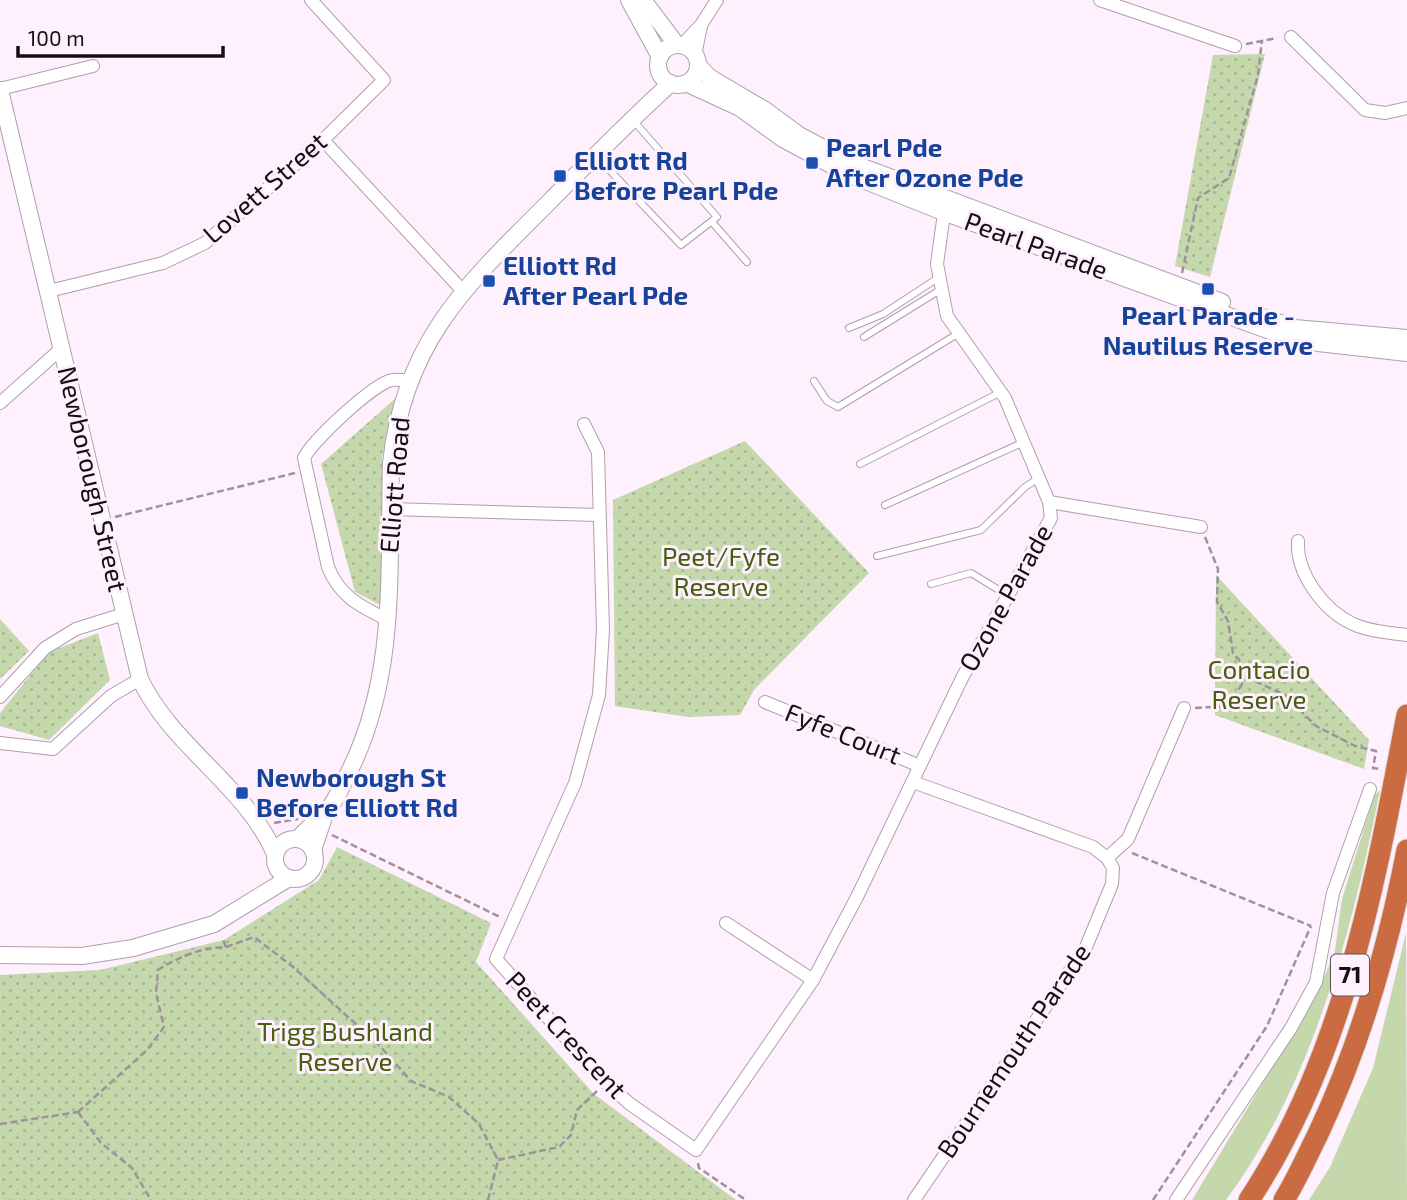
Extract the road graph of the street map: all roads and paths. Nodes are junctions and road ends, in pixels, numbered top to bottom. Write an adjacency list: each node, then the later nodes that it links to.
1 (311, 0): 15 (street, Lovett Street)
2 (629, 0): 11 (street)
3 (643, 0): 9 (street, Pearl Parade)
4 (717, 0): 9 (street)
5 (1100, 0): 8 (street)
6 (1291, 37): 7 (path); 13 (street)
7 (1262, 40): 8 (path); 21 (path)
8 (1236, 46)
9 (688, 52): 11 (street); 11 (street); 17 (street, Pearl Parade)
10 (93, 66): 12 (street)
11 (669, 74): 14 (street, Elliott Road); 17 (street, Pearl Parade)
12 (0, 90): 23 (street, Newborough Street)
13 (1407, 109)
14 (638, 114): 16 (street, Elliott Road); 18 (lane)
15 (323, 140): 22 (street); 23 (street, Lovett Street)
16 (596, 156): 18 (lane); 22 (street, Elliott Road)
17 (945, 205): 20 (street, Ozone Parade); 21 (street, Pearl Parade); 29 (street, Pearl Parade)
18 (712, 222): 19 (lane)
19 (747, 262)
20 (939, 284): 24 (lane); 25 (street, Ozone Parade); 26 (lane)
21 (1179, 286): 27 (street, Pearl Parade)
22 (462, 290): 30 (street, Elliott Road)
23 (48, 291): 28 (street, Newborough Street)
24 (849, 328)
25 (960, 333): 31 (lane); 32 (street, Ozone Parade)
26 (864, 337)
27 (1407, 338)
28 (62, 348): 33 (street); 43 (street, Newborough Street)
29 (1407, 352)
30 (408, 381): 37 (street); 41 (street, Elliott Road)
31 (814, 381)
32 (1001, 392): 35 (street, Ozone Parade); 36 (lane)
33 (0, 403)
34 (584, 424): 42 (street, Peet Crescent)
35 (1024, 442): 38 (street, Ozone Parade); 40 (lane)
36 (860, 464)
37 (306, 470): 43 (path); 50 (street)
38 (1039, 478): 39 (street, Ozone Parade); 46 (lane)
39 (1049, 502): 44 (street); 48 (street, Ozone Parade)
40 (885, 505)
41 (390, 509): 42 (street); 50 (street, Elliott Road)
42 (598, 515): 73 (street, Peet Crescent)
43 (101, 520): 49 (street, Newborough Street)
44 (1201, 527): 52 (path)
45 (1298, 541): 51 (street)
46 (877, 556)
47 (931, 584): 48 (lane)
48 (1009, 596): 59 (street, Ozone Parade)
49 (124, 614): 53 (street, Newborough Street); 54 (street)
50 (388, 620): 63 (street, Elliott Road)
51 (1407, 635)
52 (1250, 673): 56 (path); 60 (path)
53 (140, 679): 58 (street); 64 (street, Newborough Street)
54 (0, 697)
55 (765, 702): 59 (street, Fyfe Court)
56 (1184, 708): 66 (street)
57 (1407, 715): 60 (highway, 71)
58 (0, 743)
59 (920, 766): 61 (street)
60 (1396, 774): 92 (highway, 71)
61 (914, 782): 70 (street); 80 (street)
62 (1370, 789): 77 (street)
63 (319, 822): 64 (path); 65 (street, Elliott Road); 67 (street, Elliott Road); 73 (path)
64 (264, 828): 65 (street, Newborough Street); 69 (street, Newborough Street)
65 (294, 839): 67 (street); 69 (street, Elliott Road)
66 (1118, 847): 70 (street); 76 (path)
67 (313, 850): 71 (street, Elliott Road)
68 (1407, 850): 93 (highway, 71)
69 (274, 857): 71 (street); 72 (street, Elliott Road)
70 (1107, 858): 89 (street, Bournemouth Parade)
71 (289, 878): 72 (street, Elliott Road)
72 (262, 895): 75 (street, Elliott Road)
73 (511, 922): 81 (street, Peet Crescent)
74 (726, 923): 80 (street)
75 (214, 924): 78 (path); 79 (street, Elliott Road)
76 (1311, 926): 77 (path); 90 (path)
77 (1328, 927): 91 (street)
78 (226, 947): 82 (path); 85 (path)
79 (0, 955)
80 (813, 980): 84 (street)
81 (606, 1083): 84 (street, Peet Crescent); 85 (path)
82 (78, 1112): 83 (path); 86 (path)
83 (0, 1125)
84 (695, 1150): 88 (path)
85 (498, 1160): 87 (path)
86 (151, 1200)
87 (488, 1200)
88 (746, 1200)
89 (914, 1200)
90 (1153, 1200)
91 (1176, 1200)
92 (1249, 1200)
93 (1284, 1200)

